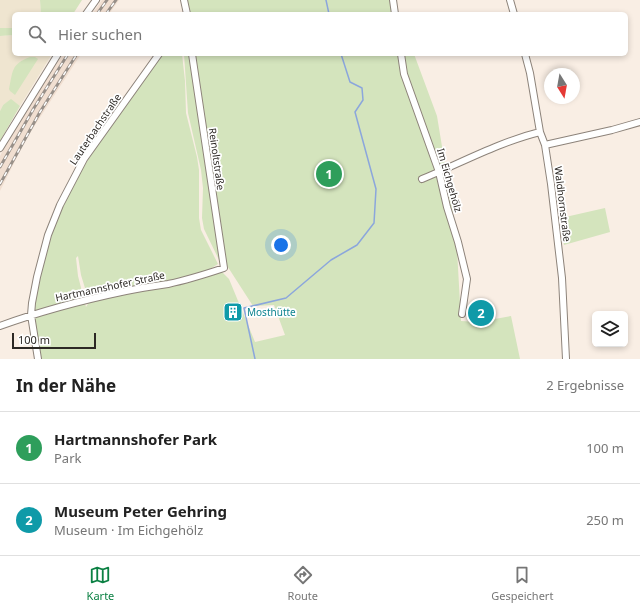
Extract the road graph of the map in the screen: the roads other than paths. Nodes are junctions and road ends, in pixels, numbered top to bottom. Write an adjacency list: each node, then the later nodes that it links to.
1 (96, 0): 5 (street)
2 (184, 0): 6 (street)
3 (393, 0): 7 (street)
4 (510, 0): 8 (street)
5 (87, 12)
6 (186, 12)
7 (395, 12)
8 (513, 12)
9 (57, 56): 17 (street)
10 (158, 56): 22 (street, Lauterbachstraße)
11 (192, 56): 20 (street, Reinoltstraße)
12 (401, 56): 18 (street, Im Eichgehölz)
13 (526, 56): 15 (street, Waldhornstraße)
14 (640, 122): 16 (street)
15 (540, 132): 16 (street, Waldhornstraße); 18 (street)
16 (545, 145): 25 (street, Waldhornstraße)
17 (0, 148)
18 (439, 172): 19 (street); 21 (street, Im Eichgehölz)
19 (422, 179)
20 (224, 268): 22 (street, Hartmannshofer Straße)
21 (462, 314)
22 (30, 315): 23 (street, Hartmannshofer Straße); 24 (street, Lauterbachstraße)
23 (0, 326)
24 (38, 359)
25 (566, 359)

